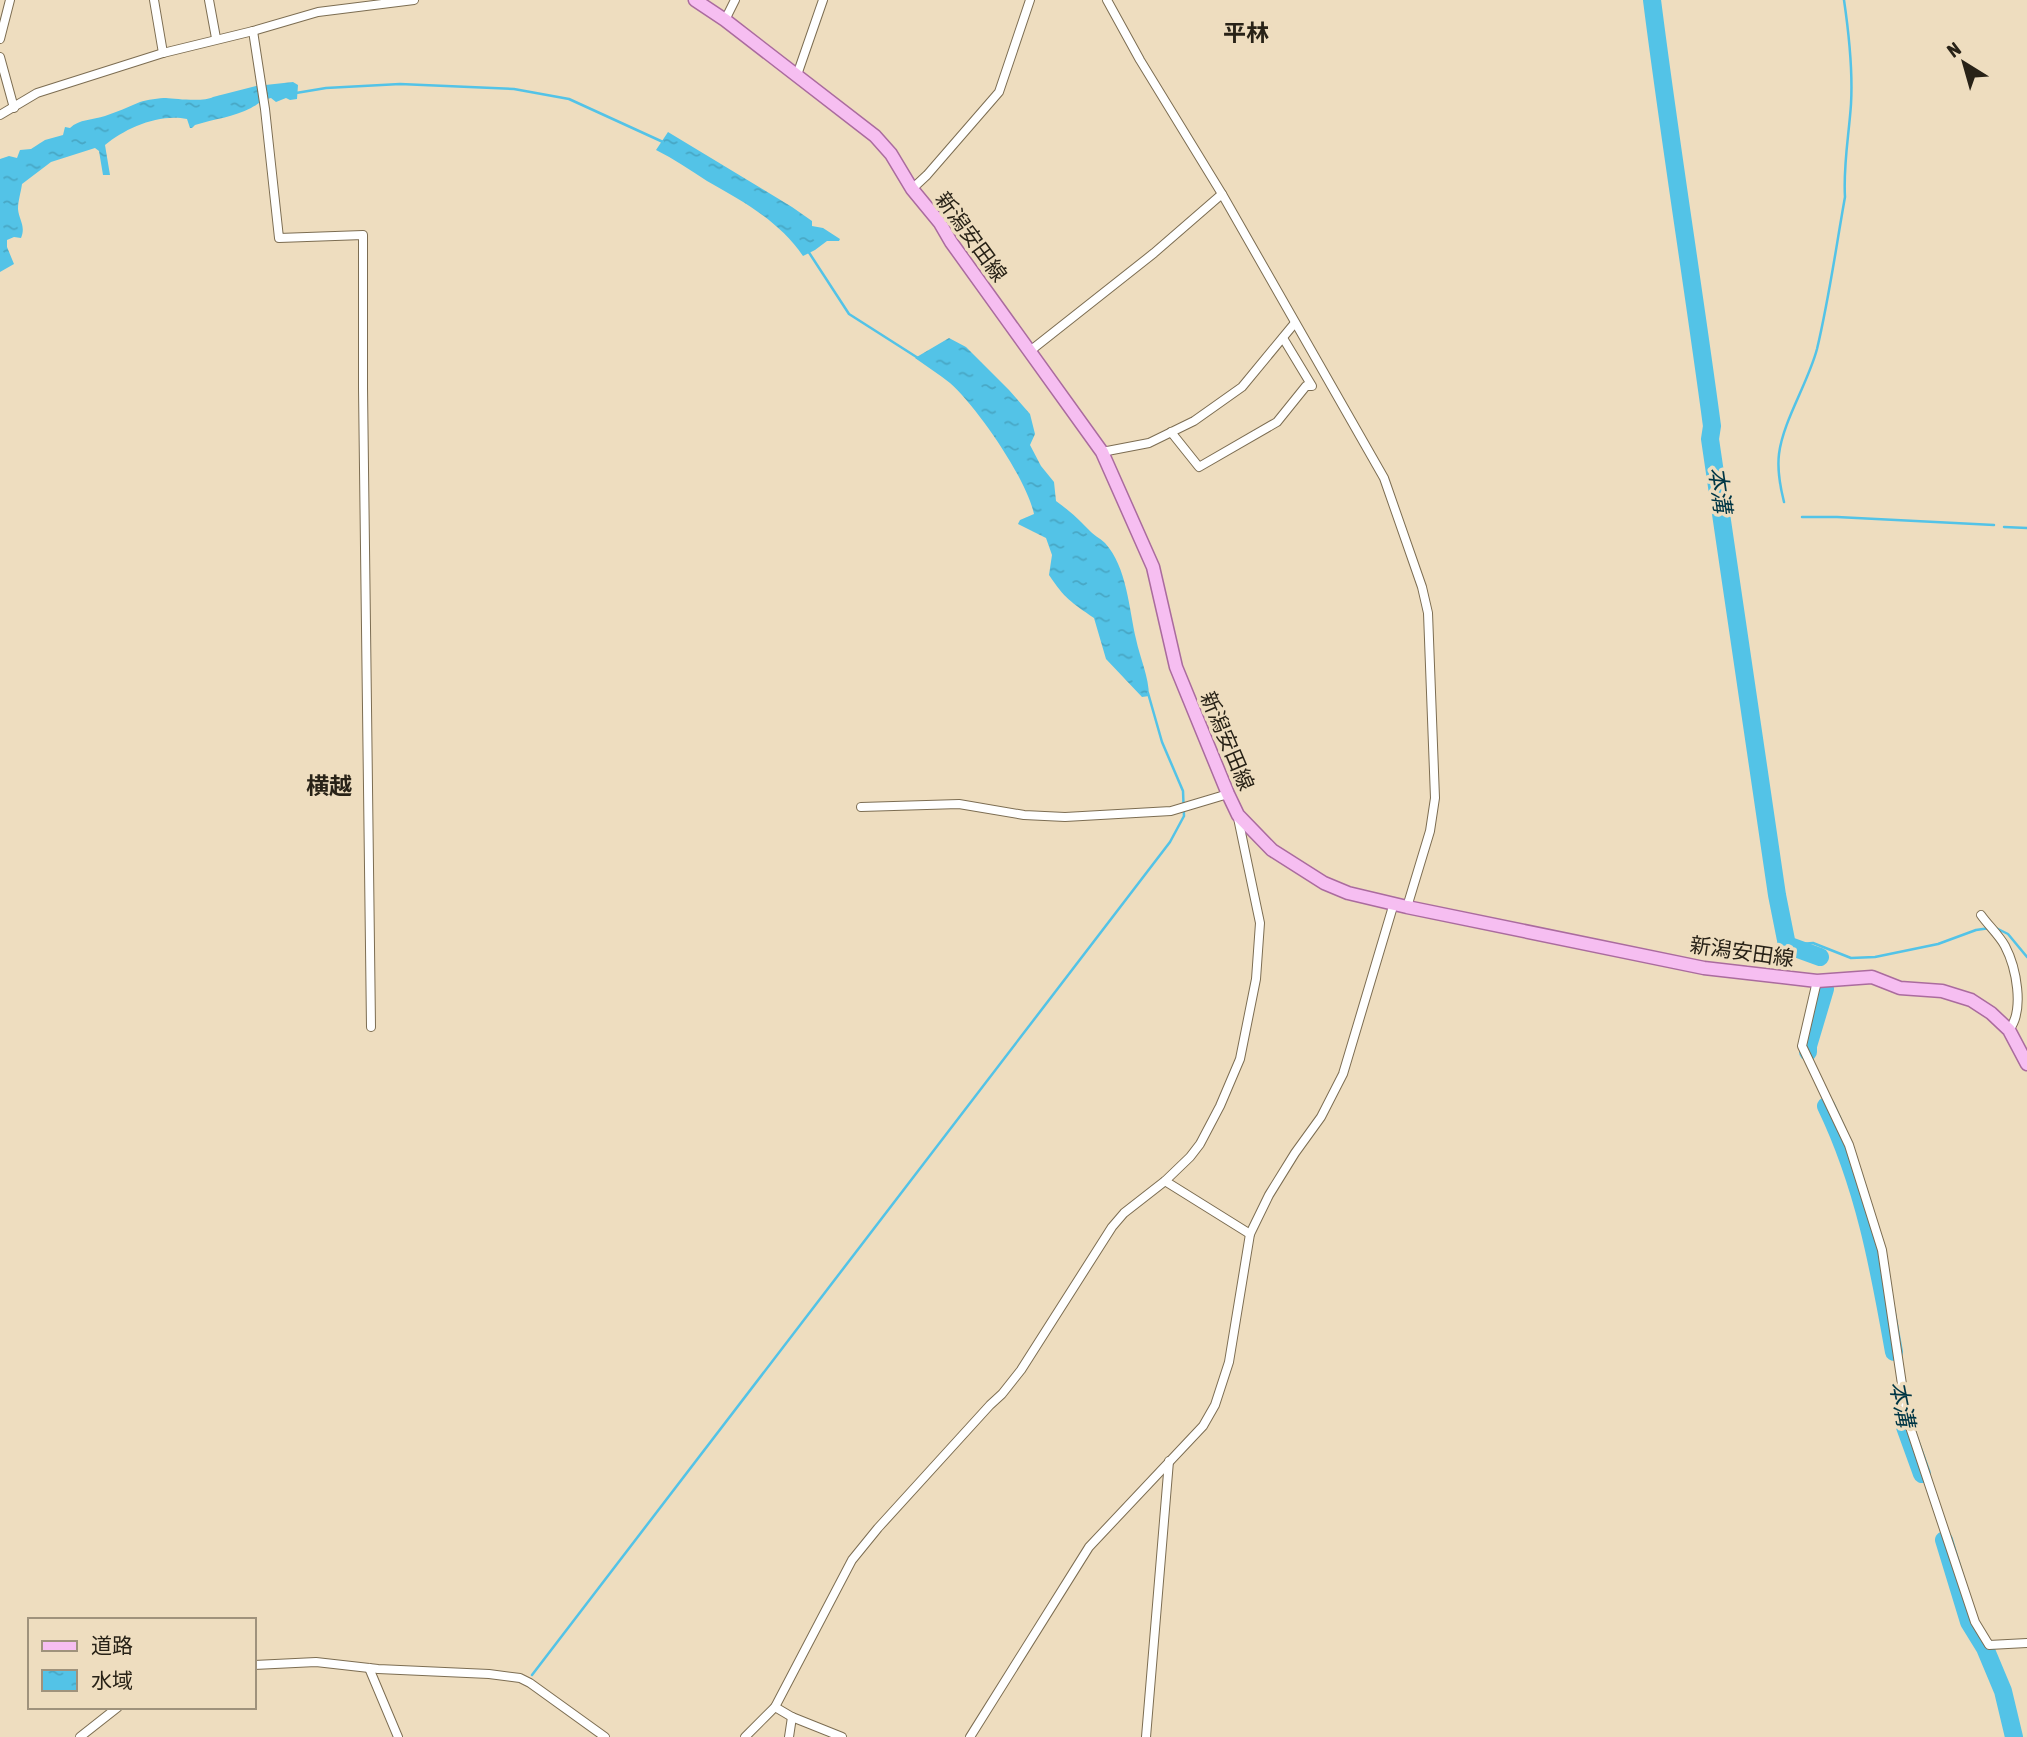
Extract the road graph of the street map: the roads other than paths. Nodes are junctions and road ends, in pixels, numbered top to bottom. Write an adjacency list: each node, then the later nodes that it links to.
1 (10, 0): 13 (street)
2 (154, 0): 14 (street)
3 (209, 0): 12 (street)
4 (414, 0): 11 (street)
5 (695, 0): 10 (main road, 新潟安田線)
6 (735, 0): 10 (street)
7 (823, 0): 16 (street)
8 (1030, 0): 19 (street)
9 (1107, 0): 20 (street)
10 (724, 20): 16 (main road, 新潟安田線)
11 (253, 31): 12 (street); 33 (street)
12 (216, 38): 14 (street)
13 (0, 39)
14 (163, 53): 17 (street)
15 (0, 57): 17 (street)
16 (797, 75): 19 (main road, 新潟安田線)
17 (14, 108): 18 (street)
18 (0, 115)
19 (912, 190): 23 (main road, 新潟安田線)
20 (1222, 194): 21 (street); 23 (street)
21 (1294, 324): 22 (street); 30 (street)
22 (1283, 338): 24 (street); 24 (street)
23 (1030, 351): 25 (main road, 新潟安田線)
24 (1171, 432): 25 (street)
25 (1102, 452): 26 (main road, 新潟安田線)
26 (1228, 794): 27 (street); 28 (main road, 新潟安田線)
27 (861, 807)
28 (1238, 815): 29 (main road, 新潟安田線); 36 (street)
29 (1394, 903): 30 (main road, 新潟安田線); 37 (street)
30 (1407, 907): 32 (main road, 新潟安田線)
31 (1981, 915): 34 (street)
32 (1817, 981): 34 (main road, 新潟安田線); 39 (street)
33 (371, 1027)
34 (2009, 1030): 35 (main road, 新潟安田線)
35 (2027, 1064)
36 (1165, 1181): 37 (street); 42 (street)
37 (1250, 1234): 38 (street)
38 (1169, 1461): 51 (street); 52 (street)
39 (2027, 1643)
40 (256, 1665): 41 (street)
41 (369, 1668): 46 (street); 47 (street)
42 (775, 1707): 44 (street); 48 (street)
43 (115, 1709): 45 (street)
44 (792, 1717): 49 (street); 50 (street)
45 (80, 1737)
46 (398, 1737)
47 (605, 1737)
48 (745, 1737)
49 (789, 1737)
50 (842, 1737)
51 (970, 1737)
52 (1146, 1737)

